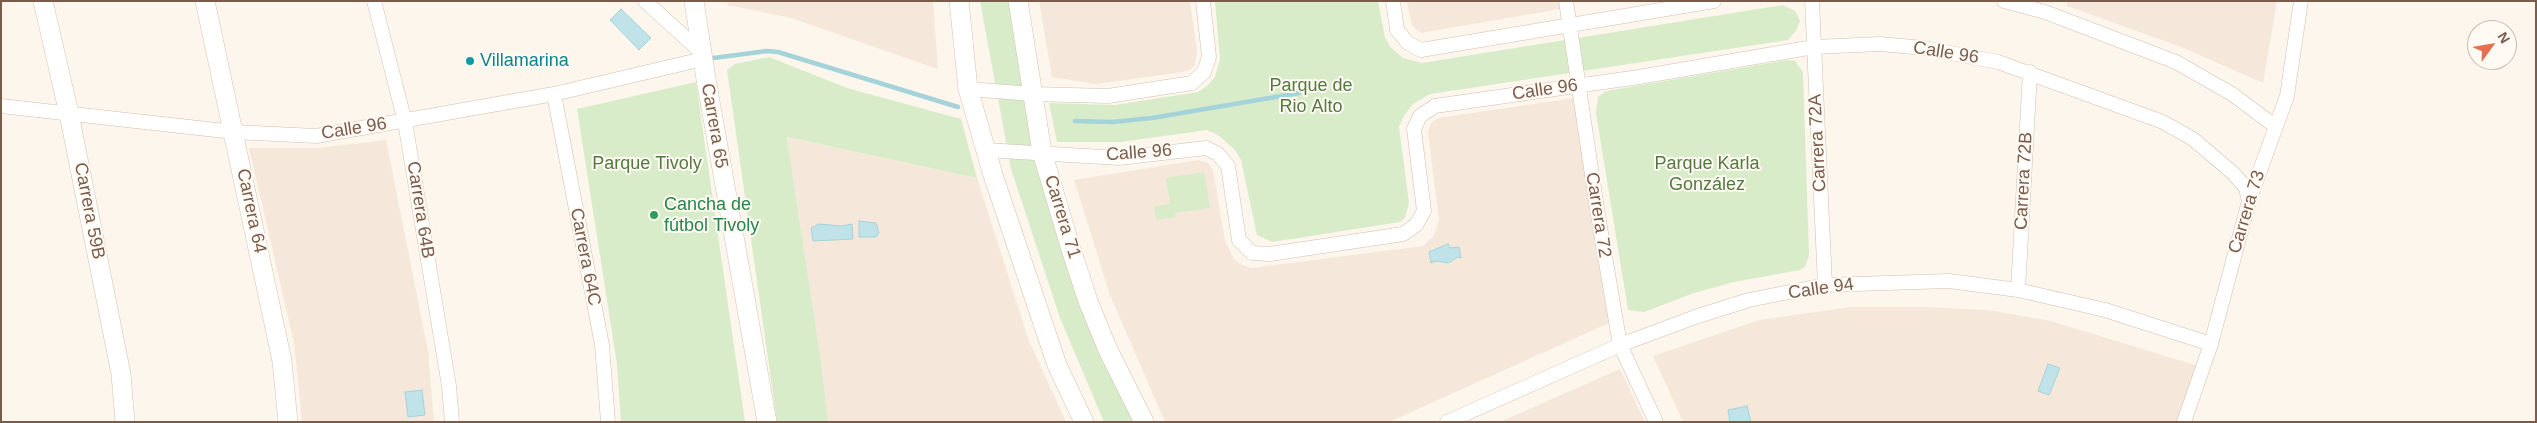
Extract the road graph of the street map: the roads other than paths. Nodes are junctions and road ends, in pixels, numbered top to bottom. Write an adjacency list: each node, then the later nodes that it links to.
1 (43, 1): 24 (street, Carrera 59B)
2 (204, 1): 27 (street, Carrera 64)
3 (374, 1): 25 (street, Carrera 64B)
4 (645, 1): 17 (street)
5 (694, 1): 17 (street, Carrera 65)
6 (959, 1): 20 (street)
7 (1018, 1): 22 (street, Carrera 71)
8 (1203, 1): 22 (street)
9 (1393, 1): 15 (street)
10 (1566, 1): 15 (street, Carrera 72)
11 (1714, 1): 15 (street)
12 (1812, 1): 16 (street, Carrera 72A)
13 (2004, 1): 26 (street)
14 (2301, 1): 26 (street, Carrera 73)
15 (1570, 25): 19 (street, Carrera 72)
16 (1814, 47): 18 (street, Calle 96); 19 (street, Calle 96); 31 (street, Carrera 72A)
17 (702, 56): 21 (street, Calle 96); 39 (street, Carrera 65)
18 (2030, 72): 30 (street, Calle 96); 32 (street, Carrera 72B)
19 (1579, 86): 29 (street, Calle 96); 34 (street, Carrera 72)
20 (968, 89): 22 (street); 28 (street)
21 (554, 94): 25 (street, Calle 96); 38 (street, Carrera 64C)
22 (1033, 94): 29 (street, Carrera 71)
23 (1, 106): 24 (street, Calle 96)
24 (69, 114): 27 (street, Calle 96); 35 (street, Carrera 59B)
25 (405, 122): 27 (street, Calle 96); 37 (street, Carrera 64B)
26 (2275, 126): 30 (street, Carrera 73)
27 (234, 132): 36 (street, Carrera 64)
28 (985, 150): 29 (street, Calle 96); 40 (street)
29 (1042, 152): 41 (street, Carrera 71)
30 (2249, 201): 33 (street, Carrera 73)
31 (1825, 285): 32 (street, Calle 94); 34 (street, Calle 94)
32 (2018, 290): 33 (street, Calle 94)
33 (2210, 344): 44 (street, Carrera 73)
34 (1620, 345): 42 (street, Calle 94); 43 (street, Carrera 72)
35 (126, 422)
36 (288, 422)
37 (452, 422)
38 (608, 422)
39 (768, 422)
40 (1084, 422)
41 (1144, 422)
42 (1447, 422)
43 (1656, 422)
44 (2184, 422)

